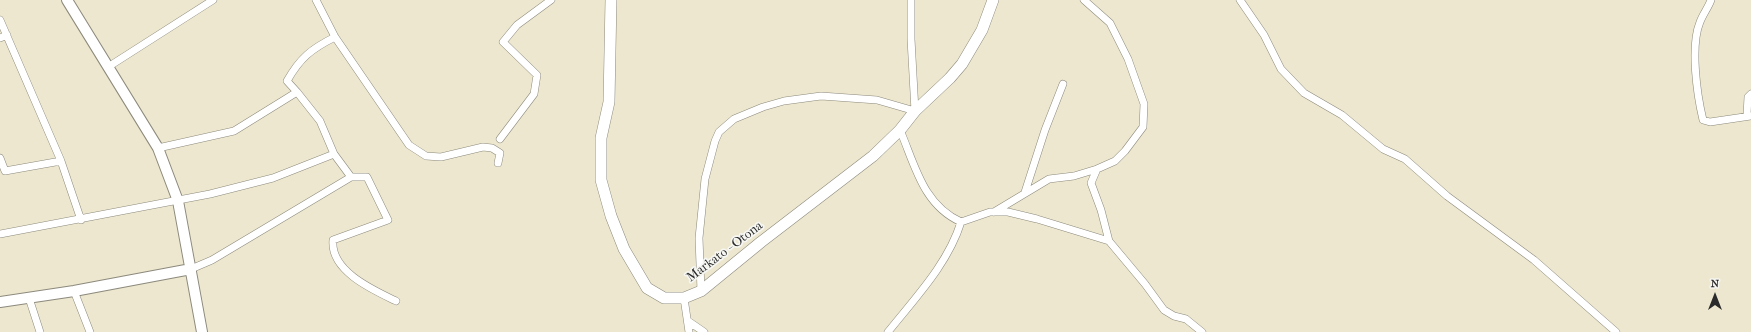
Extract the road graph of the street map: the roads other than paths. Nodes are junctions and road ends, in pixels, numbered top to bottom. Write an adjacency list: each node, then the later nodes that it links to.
1 (66, 0): 15 (main road)
2 (213, 0): 15 (street)
3 (316, 0): 13 (street)
4 (551, 0): 22 (street)
5 (611, 0): 42 (main road, Markato - Otona)
6 (911, 0): 19 (street)
7 (993, 0): 19 (main road, Markato - Otona)
8 (1084, 0): 28 (street)
9 (1240, 0): 53 (street)
10 (1712, 0): 20 (street)
11 (0, 20): 12 (street)
12 (8, 35): 14 (street); 26 (street)
13 (335, 37): 17 (street); 27 (street)
14 (0, 38)
15 (108, 67): 23 (main road)
16 (1063, 84): 31 (street)
17 (296, 92): 23 (street); 24 (street)
18 (1751, 94): 20 (street)
19 (915, 111): 21 (main road, Markato - Otona); 40 (street)
20 (1749, 116)
21 (900, 130): 35 (street); 40 (main road, Markato - Otona)
22 (500, 139)
23 (158, 148): 32 (main road)
24 (334, 154): 30 (street); 32 (street)
25 (0, 158): 29 (street)
26 (61, 161): 29 (street); 34 (street)
27 (498, 163)
28 (1097, 169): 31 (street); 37 (street)
29 (3, 171)
30 (351, 177): 38 (street); 43 (street)
31 (1025, 192): 33 (street)
32 (178, 201): 34 (street); 38 (main road)
33 (994, 212): 35 (street); 37 (street)
34 (81, 220): 36 (street)
35 (961, 222): 51 (street)
36 (0, 234)
37 (1109, 241): 52 (street)
38 (191, 269): 39 (main road); 46 (main road)
39 (74, 291): 41 (main road); 48 (street)
40 (701, 291): 42 (main road, Markato - Otona)
41 (29, 298): 44 (main road); 47 (street)
42 (684, 298): 45 (street)
43 (396, 301)
44 (0, 302)
45 (688, 321): 49 (street); 50 (street)
46 (204, 330)
47 (40, 332)
48 (90, 332)
49 (689, 332)
50 (704, 332)
51 (888, 332)
52 (1202, 332)
53 (1616, 332)

